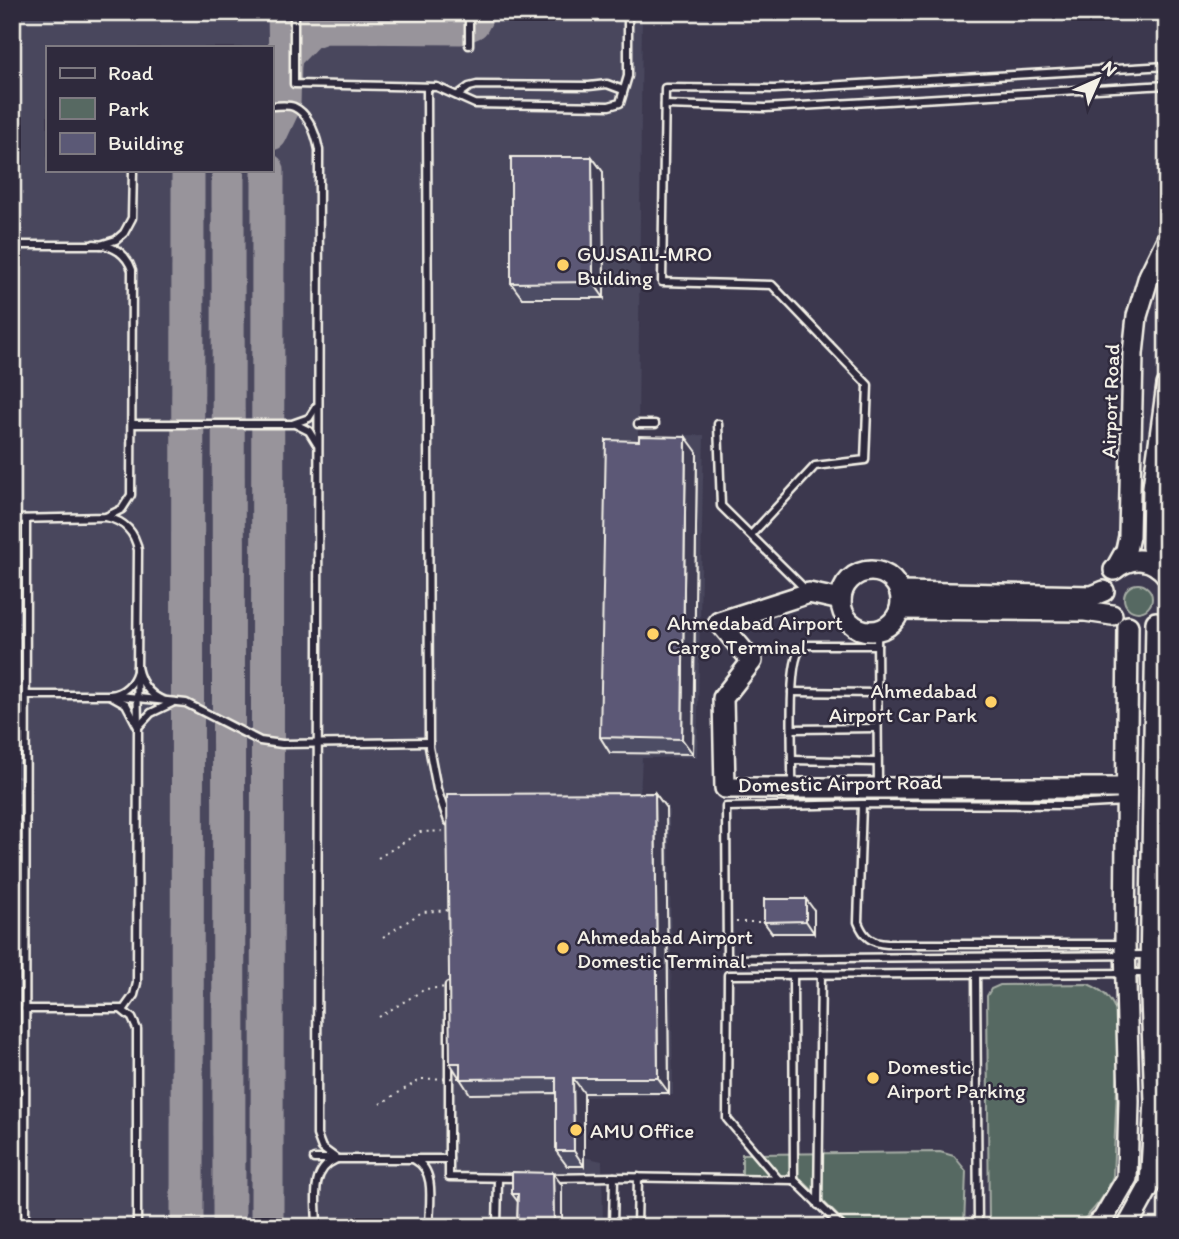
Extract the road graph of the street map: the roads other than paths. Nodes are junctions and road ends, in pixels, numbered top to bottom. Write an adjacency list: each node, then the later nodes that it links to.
1 (294, 12): 7 (lane)
2 (469, 12): 4 (lane)
3 (628, 12): 8 (lane)
4 (469, 45)
5 (1167, 66): 10 (lane)
6 (1167, 85): 10 (lane)
7 (428, 87): 9 (lane); 47 (lane)
8 (623, 90): 9 (lane); 9 (lane)
9 (458, 94)
10 (665, 105): 27 (lane)
11 (273, 106): 17 (lane)
12 (133, 172): 14 (lane)
13 (1167, 239): 28 (main road, Airport Road)
14 (94, 244): 15 (lane); 18 (lane)
15 (12, 245)
16 (1167, 385): 29 (main road)
17 (318, 402): 19 (lane); 23 (lane)
18 (132, 424): 19 (lane); 24 (lane)
19 (293, 424): 23 (lane)
20 (638, 424): 21 (lane)
21 (655, 424)
22 (718, 424): 27 (lane)
23 (318, 452): 48 (lane)
24 (106, 517): 26 (lane); 37 (lane)
25 (12, 519): 26 (lane)
26 (26, 519): 40 (lane)
27 (751, 535): 31 (lane)
28 (1116, 568): 29 (main road); 30 (main road, Airport Road)
29 (1162, 571)
30 (1104, 591): 33 (main road); 35 (main road)
31 (808, 593): 32 (main road); 51 (main road)
32 (841, 600): 33 (main road); 36 (main road)
33 (900, 600): 35 (main road); 36 (main road)
34 (1162, 616): 35 (main road); 57 (main road)
35 (1120, 620): 53 (main road)
36 (877, 638): 38 (lane); 39 (lane)
37 (137, 667): 41 (lane); 42 (lane); 43 (lane)
38 (792, 692): 39 (lane); 46 (lane)
39 (877, 693): 45 (lane)
40 (26, 695): 41 (lane); 62 (lane)
41 (110, 695): 42 (lane); 44 (lane)
42 (138, 699): 43 (lane); 44 (lane)
43 (172, 703): 44 (lane); 48 (lane)
44 (138, 727): 63 (lane)
45 (877, 728): 46 (lane); 50 (lane)
46 (792, 729): 49 (lane)
47 (429, 742): 48 (lane); 55 (lane)
48 (318, 744): 65 (lane)
49 (793, 760): 50 (lane); 51 (lane)
50 (877, 762): 52 (lane)
51 (792, 789): 52 (main road)
52 (877, 789): 53 (main road)
53 (1125, 795): 54 (lane, Domestic Airport Road); 56 (main road)
54 (862, 804): 56 (lane); 56 (lane, Domestic Airport Road)
55 (449, 831)
56 (1125, 958): 57 (lane, Domestic Airport Road); 57 (lane, Domestic Airport Road); 59 (lane, Domestic Airport Road); 85 (main road)
57 (1151, 964): 86 (main road)
58 (821, 974): 59 (lane, Domestic Airport Road); 60 (lane, Domestic Airport Road); 75 (lane)
59 (976, 974): 84 (lane)
60 (793, 975): 73 (lane, Domestic Airport Road); 74 (lane)
61 (448, 984): 67 (lane)
62 (25, 1009): 63 (lane); 76 (lane)
63 (120, 1010): 77 (lane)
64 (314, 1159): 65 (lane)
65 (338, 1159): 66 (lane); 78 (lane)
66 (409, 1159): 67 (lane); 79 (lane)
67 (449, 1159): 72 (lane)
68 (614, 1177): 69 (lane); 71 (lane); 81 (lane)
69 (638, 1177): 73 (lane); 82 (lane)
70 (524, 1178): 72 (lane)
71 (537, 1178)
72 (498, 1179): 80 (lane)
73 (778, 1179): 74 (lane)
74 (794, 1180): 75 (lane)
75 (818, 1205): 83 (lane)
76 (25, 1227)
77 (137, 1227)
78 (317, 1227)
79 (429, 1227)
80 (497, 1227)
81 (613, 1227)
82 (638, 1227)
83 (842, 1227)
84 (978, 1227)
85 (1094, 1227)
86 (1127, 1227)

